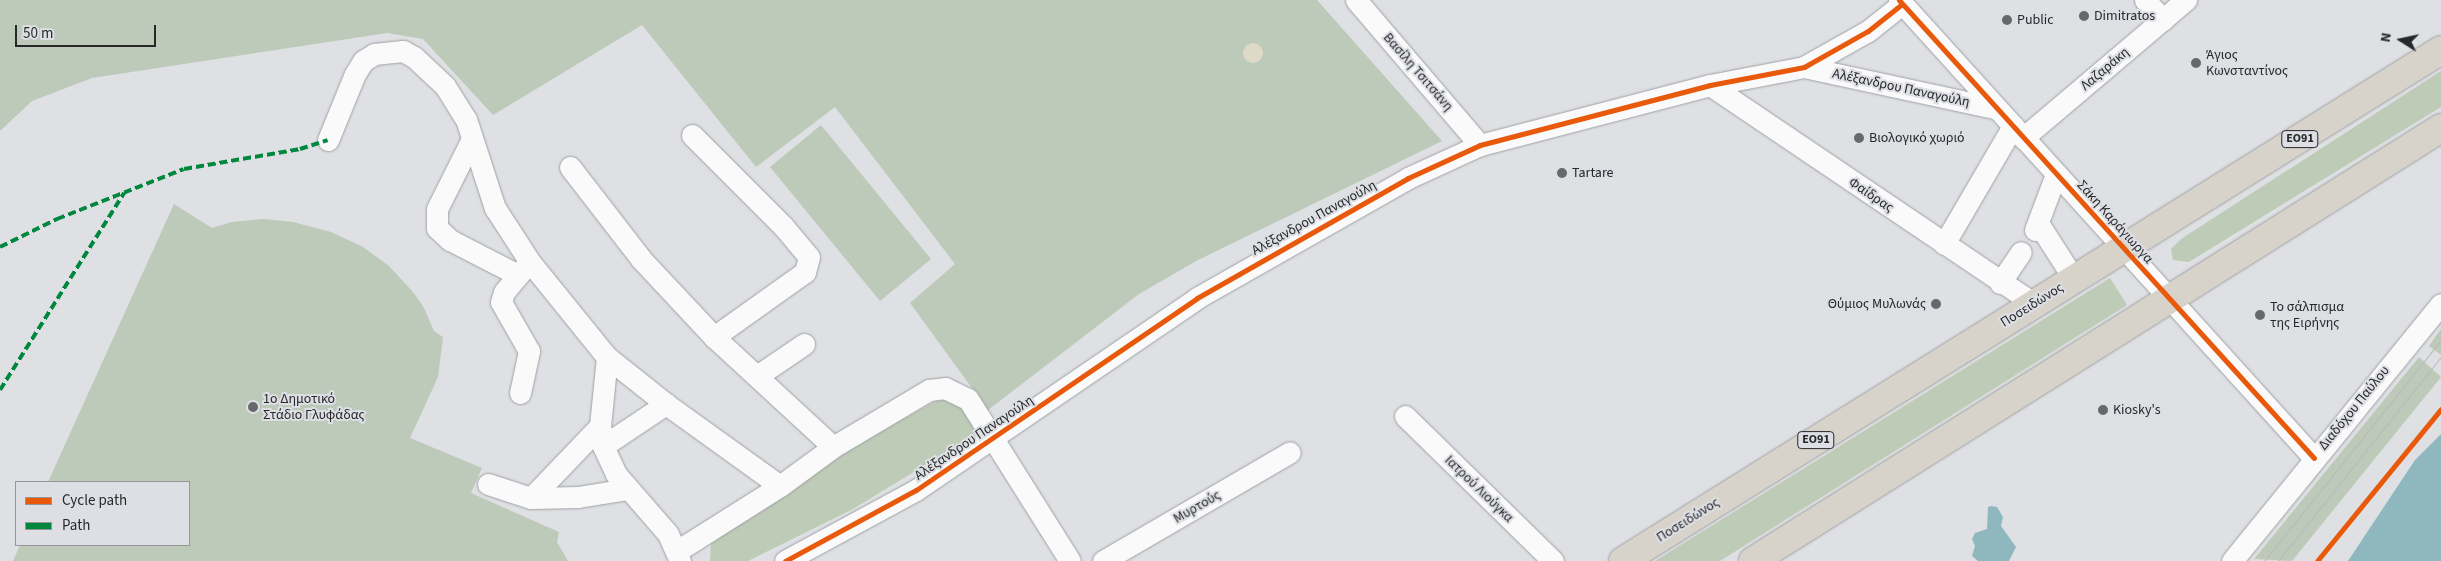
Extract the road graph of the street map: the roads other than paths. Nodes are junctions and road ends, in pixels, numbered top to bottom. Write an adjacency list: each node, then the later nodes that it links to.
1 (1356, 0): 15 (street, Βασίλη Τσιτσάνη)
2 (2145, 0): 5 (street)
3 (2186, 0): 5 (street, Λαζαράκη)
4 (1901, 2): 7 (street, Αλέξανδρου Παναγούλη); 9 (street, Σάκη Καράγιωργα)
5 (2163, 20): 11 (street, Λαζαράκη)
6 (2441, 50): 19 (highway, Ποσειδώνος / ΕΟ91)
7 (1804, 67): 8 (street, Αλέξανδρου Παναγούλη); 9 (street, Αλέξανδρου Παναγούλη)
8 (1710, 85): 15 (street, Αλέξανδρου Παναγούλη); 18 (street, Φαίδρας)
9 (1998, 109): 11 (street, Σάκη Καράγιωργα)
10 (2441, 128): 24 (highway)
11 (2018, 132): 17 (street, Σάκη Καράγιωργα); 18 (street, Λαζαράκη)
12 (692, 135): 27 (street)
13 (328, 140): 14 (street)
14 (471, 140): 21 (street); 21 (street)
15 (1480, 145): 35 (street, Αλέξανδρου Παναγούλη)
16 (570, 167): 27 (street)
17 (2056, 174): 19 (street, Σάκη Καράγιωργα); 22 (street)
18 (1944, 244): 23 (street, Φαίδρας)
19 (2124, 248): 22 (highway, Ποσειδώνος / ΕΟ91); 24 (street, Σάκη Καράγιωργα)
20 (2021, 252): 23 (street)
21 (524, 269): 29 (street); 31 (street)
22 (2074, 279): 25 (highway, Ποσειδώνος / ΕΟ91)
23 (2000, 282): 25 (street, Φαίδρας)
24 (2169, 298): 38 (street, Σάκη Καράγιωργα); 49 (highway)
25 (2034, 303): 48 (highway, Ποσειδώνος / ΕΟ91)
26 (2441, 304): 38 (street, Διαδόχου Παύλου)
27 (714, 336): 30 (street)
28 (804, 344): 30 (street)
29 (606, 357): 32 (street); 34 (street)
30 (757, 376): 36 (street)
31 (520, 393)
32 (666, 404): 34 (street); 40 (street)
33 (1405, 416): 47 (street, Ιατρού Λιούγκα)
34 (601, 436): 41 (street); 42 (street)
35 (993, 438): 36 (street); 44 (street, Αλέξανδρου Παναγούλη); 45 (street)
36 (832, 447): 40 (street)
37 (1290, 452): 46 (street, Μυρτούς)
38 (2314, 458): 50 (street, Διαδόχου Παύλου)
39 (488, 484): 42 (street)
40 (780, 486): 43 (street)
41 (628, 489): 42 (street); 43 (street)
42 (531, 498)
43 (679, 556)
44 (785, 561)
45 (1070, 561)
46 (1103, 561)
47 (1553, 561)
48 (1623, 561)
49 (1753, 561)
50 (2232, 561)

